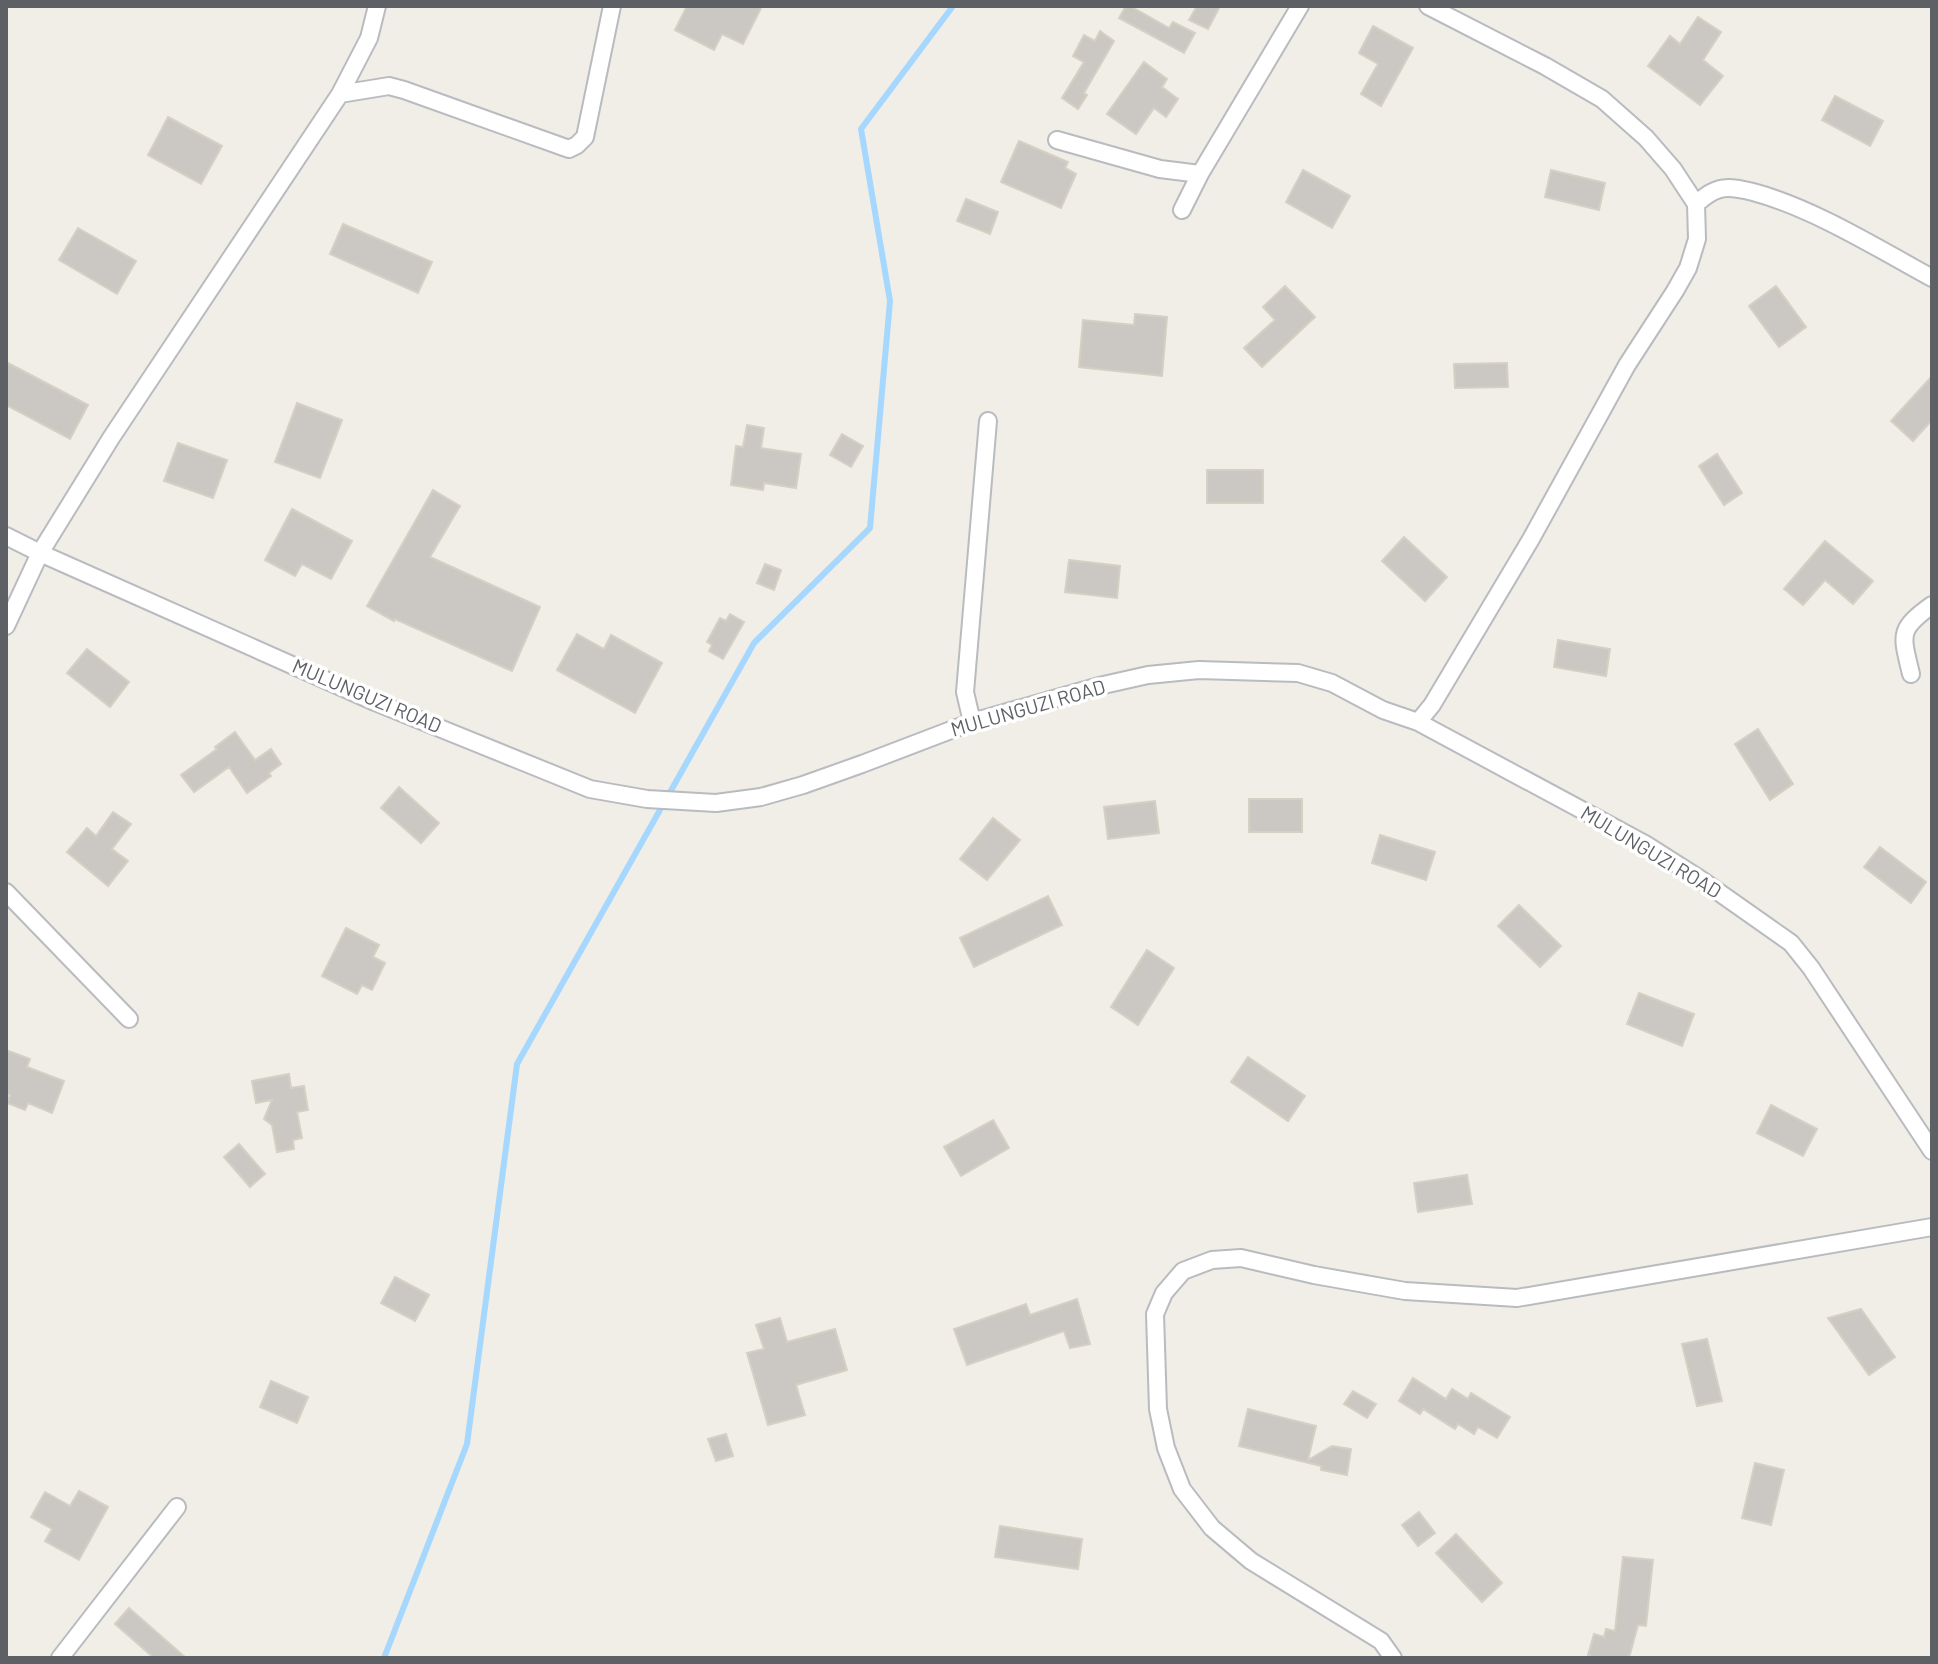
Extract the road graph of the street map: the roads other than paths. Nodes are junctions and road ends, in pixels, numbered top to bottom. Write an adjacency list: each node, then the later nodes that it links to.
1 (377, 6): 5 (street)
2 (612, 6): 5 (street)
3 (1300, 6): 7 (street)
4 (1428, 6): 8 (street)
5 (340, 94): 13 (street)
6 (1057, 140): 7 (street)
7 (1200, 174): 9 (street)
8 (1696, 204): 10 (street); 18 (street)
9 (1182, 210)
10 (1932, 278)
11 (988, 421): 17 (street)
12 (6, 536): 13 (street, MULUNGUZI ROAD)
13 (40, 553): 15 (street); 17 (street, MULUNGUZI ROAD)
14 (1932, 605): 16 (street)
15 (6, 626)
16 (1911, 674)
17 (972, 722): 18 (street, MULUNGUZI ROAD)
18 (1418, 722): 21 (street, MULUNGUZI ROAD)
19 (6, 892): 20 (street)
20 (129, 1019)
21 (1932, 1151)
22 (1932, 1227): 25 (street)
23 (177, 1507): 24 (street)
24 (60, 1658)
25 (1393, 1658)

